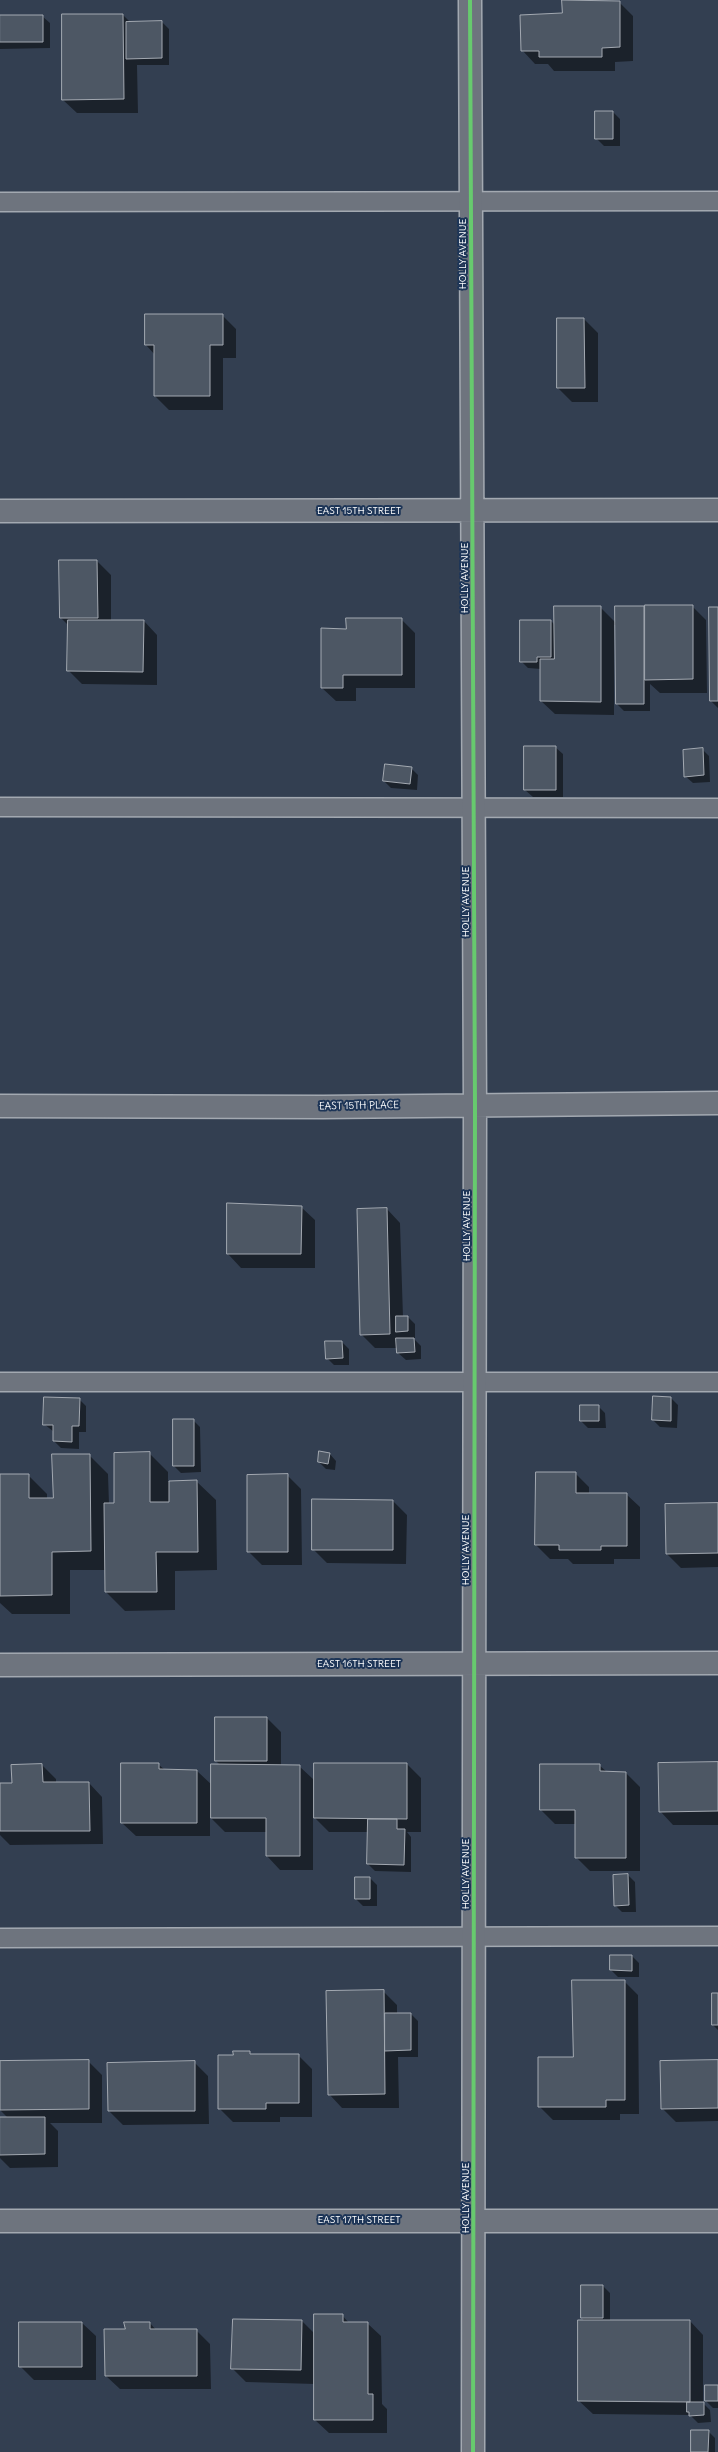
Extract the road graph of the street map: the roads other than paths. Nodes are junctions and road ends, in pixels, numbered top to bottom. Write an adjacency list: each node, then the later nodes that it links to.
1 (470, 0): 4 (street, HOLLY AVENUE)
2 (718, 201): 4 (lane)
3 (0, 202): 4 (lane)
4 (471, 202): 7 (street, HOLLY AVENUE)
5 (718, 510): 7 (street, EAST 15TH STREET)
6 (0, 511): 7 (street, EAST 15TH STREET)
7 (473, 511): 10 (street, HOLLY AVENUE)
8 (0, 807): 10 (lane)
9 (718, 808): 10 (lane)
10 (474, 809): 12 (street, HOLLY AVENUE)
11 (718, 1103): 12 (street, EAST 15TH PLACE)
12 (475, 1105): 13 (street, EAST 15TH PLACE); 15 (street, HOLLY AVENUE)
13 (0, 1106)
14 (0, 1382): 15 (lane)
15 (474, 1382): 16 (lane); 17 (street, HOLLY AVENUE)
16 (718, 1382)
17 (474, 1663): 18 (street, EAST 16TH STREET); 19 (street, EAST 16TH STREET); 21 (street, HOLLY AVENUE)
18 (718, 1664)
19 (0, 1665)
20 (718, 1936): 21 (lane)
21 (474, 1937): 22 (lane); 23 (street, HOLLY AVENUE)
22 (0, 1938)
23 (474, 2220): 24 (street, EAST 17TH STREET); 25 (street, EAST 17TH STREET); 26 (street, HOLLY AVENUE)
24 (0, 2221)
25 (718, 2221)
26 (473, 2452)

